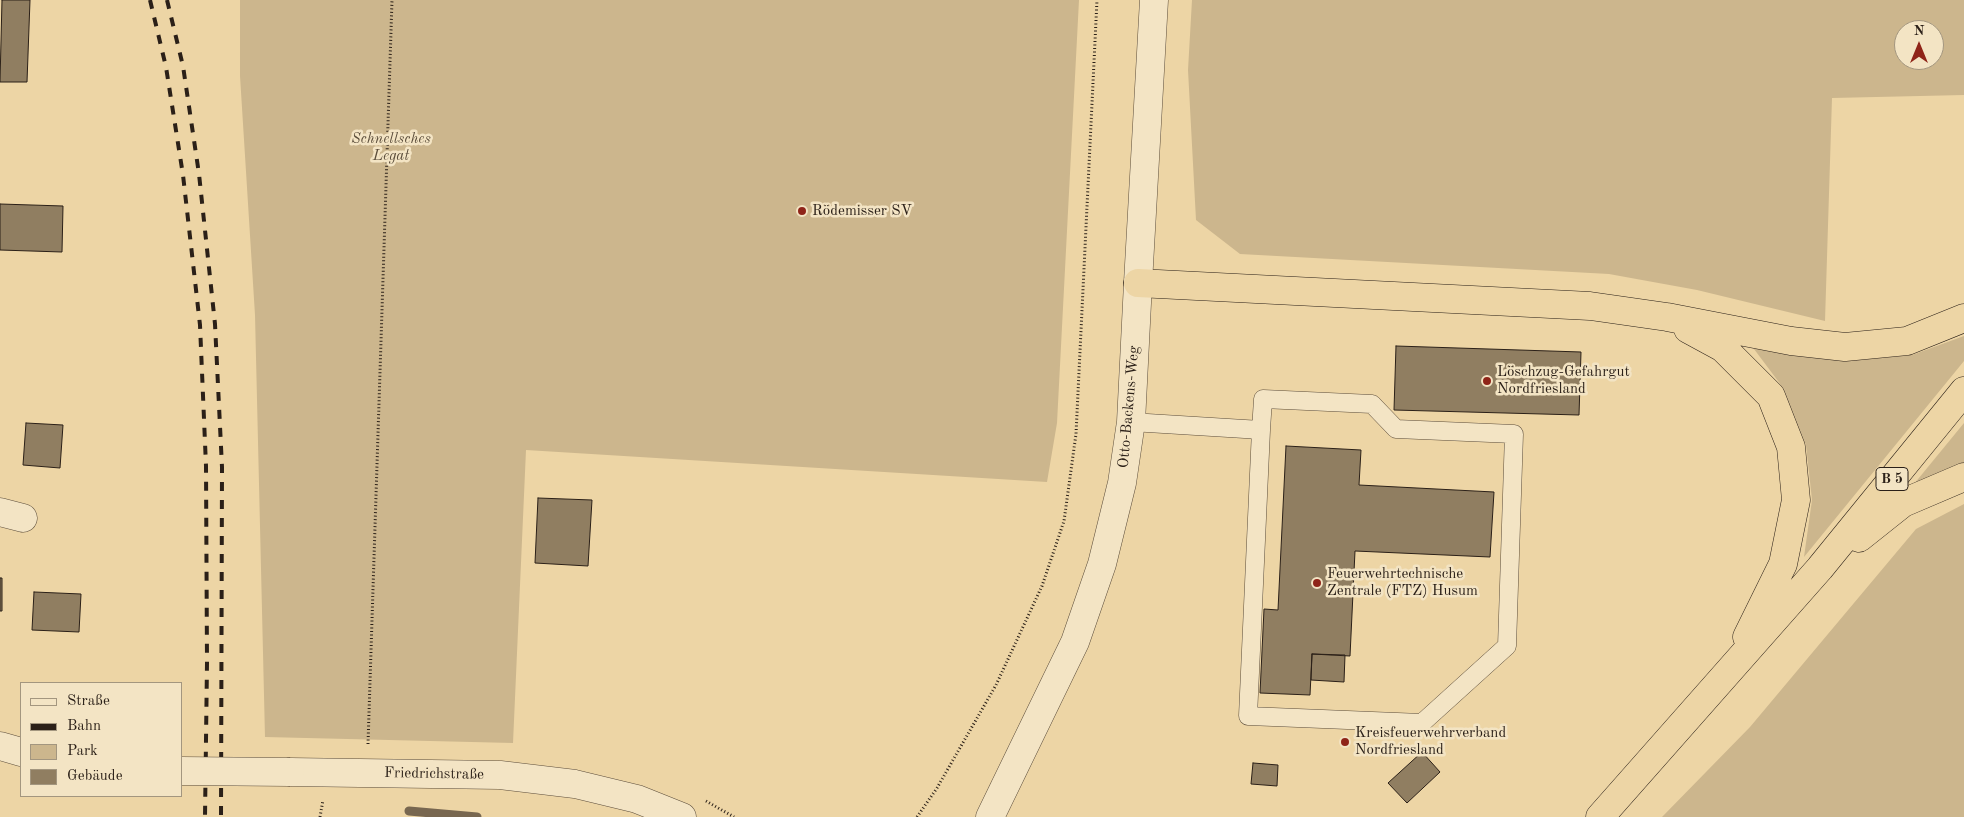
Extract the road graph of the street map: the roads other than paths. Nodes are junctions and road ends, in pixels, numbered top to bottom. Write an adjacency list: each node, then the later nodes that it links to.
1 (1154, 0): 2 (street, Otto-Backens-Weg)
2 (1138, 284): 3 (highway); 6 (street, Otto-Backens-Weg)
3 (1667, 317): 4 (highway); 10 (highway)
4 (1964, 318)
5 (1964, 391): 9 (highway, B 5)
6 (1131, 422): 7 (lane); 15 (street, Otto-Backens-Weg)
7 (1262, 430): 7 (lane)
8 (1964, 477): 9 (highway)
9 (1820, 568): 10 (highway, B 5)
10 (1730, 672): 16 (highway, B 5)
11 (0, 746): 12 (street)
12 (20, 752)
13 (182, 771): 14 (street, Friedrichstraße, bridge)
14 (682, 817)
15 (990, 817)
16 (1600, 817)

